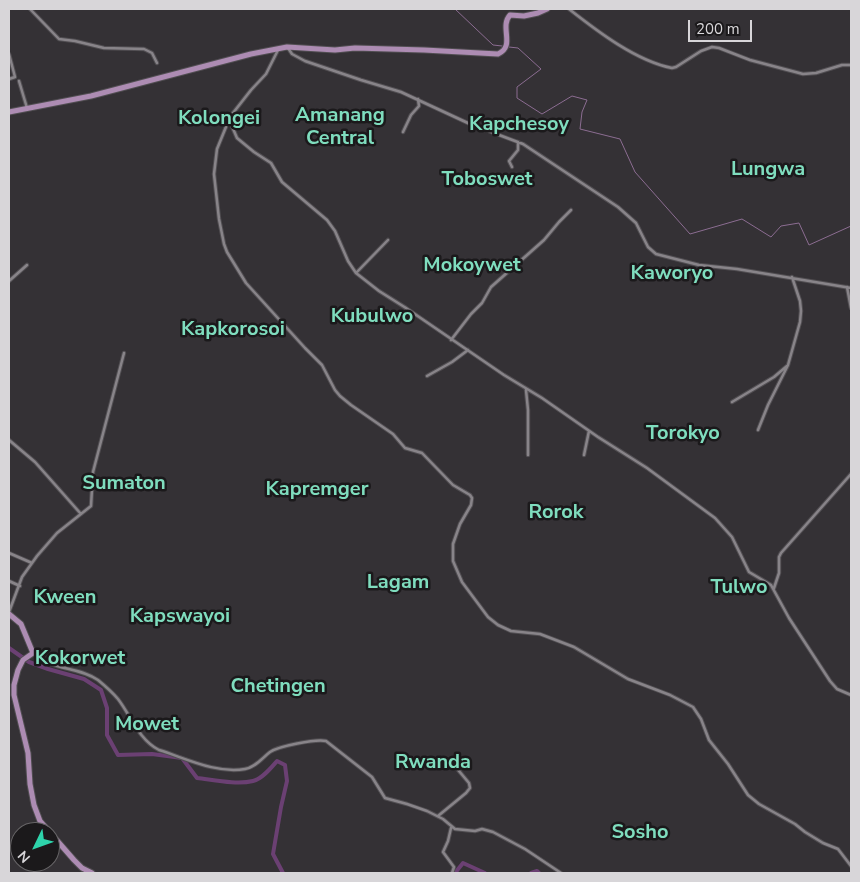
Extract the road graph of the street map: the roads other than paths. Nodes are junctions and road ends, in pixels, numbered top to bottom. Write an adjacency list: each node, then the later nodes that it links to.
1 (30, 9): 8 (street)
2 (547, 9): 4 (main road)
3 (569, 9): 9 (street)
4 (287, 47): 5 (main road); 12 (street)
5 (278, 50): 13 (main road); 15 (street)
6 (9, 56): 7 (street)
7 (10, 62): 10 (street)
8 (157, 63)
9 (851, 65)
10 (9, 79)
11 (19, 81): 13 (street)
12 (418, 99): 16 (street); 17 (street)
13 (28, 109): 14 (main road)
14 (9, 112)
15 (230, 117): 22 (street); 53 (street)
16 (403, 132)
17 (518, 142): 18 (street); 23 (street)
18 (512, 167)
19 (571, 210): 28 (street)
20 (388, 240): 22 (street)
21 (27, 265): 24 (street)
22 (356, 273): 28 (street)
23 (792, 277): 25 (street); 31 (street)
24 (9, 281)
25 (847, 287): 26 (street); 27 (street)
26 (851, 288)
27 (851, 308)
28 (451, 340): 29 (street)
29 (468, 350): 32 (street); 33 (street)
30 (124, 353): 41 (street)
31 (788, 366): 34 (street); 35 (street)
32 (428, 376)
33 (526, 389): 36 (street); 38 (street)
34 (732, 402)
35 (758, 430)
36 (589, 431): 39 (street); 46 (street)
37 (9, 440): 41 (street)
38 (528, 455)
39 (584, 455)
40 (851, 474): 46 (street)
41 (81, 514): 43 (street)
42 (9, 553): 43 (street)
43 (32, 563): 45 (street)
44 (9, 581): 45 (street)
45 (20, 586): 47 (street)
46 (774, 588): 49 (street)
47 (9, 613): 48 (main road)
48 (31, 654): 51 (street); 54 (main road)
49 (851, 695)
50 (465, 762): 51 (street)
51 (438, 816): 52 (street)
52 (451, 827): 55 (street); 56 (street)
53 (851, 866)
54 (92, 873)
55 (452, 873)
56 (561, 873)

